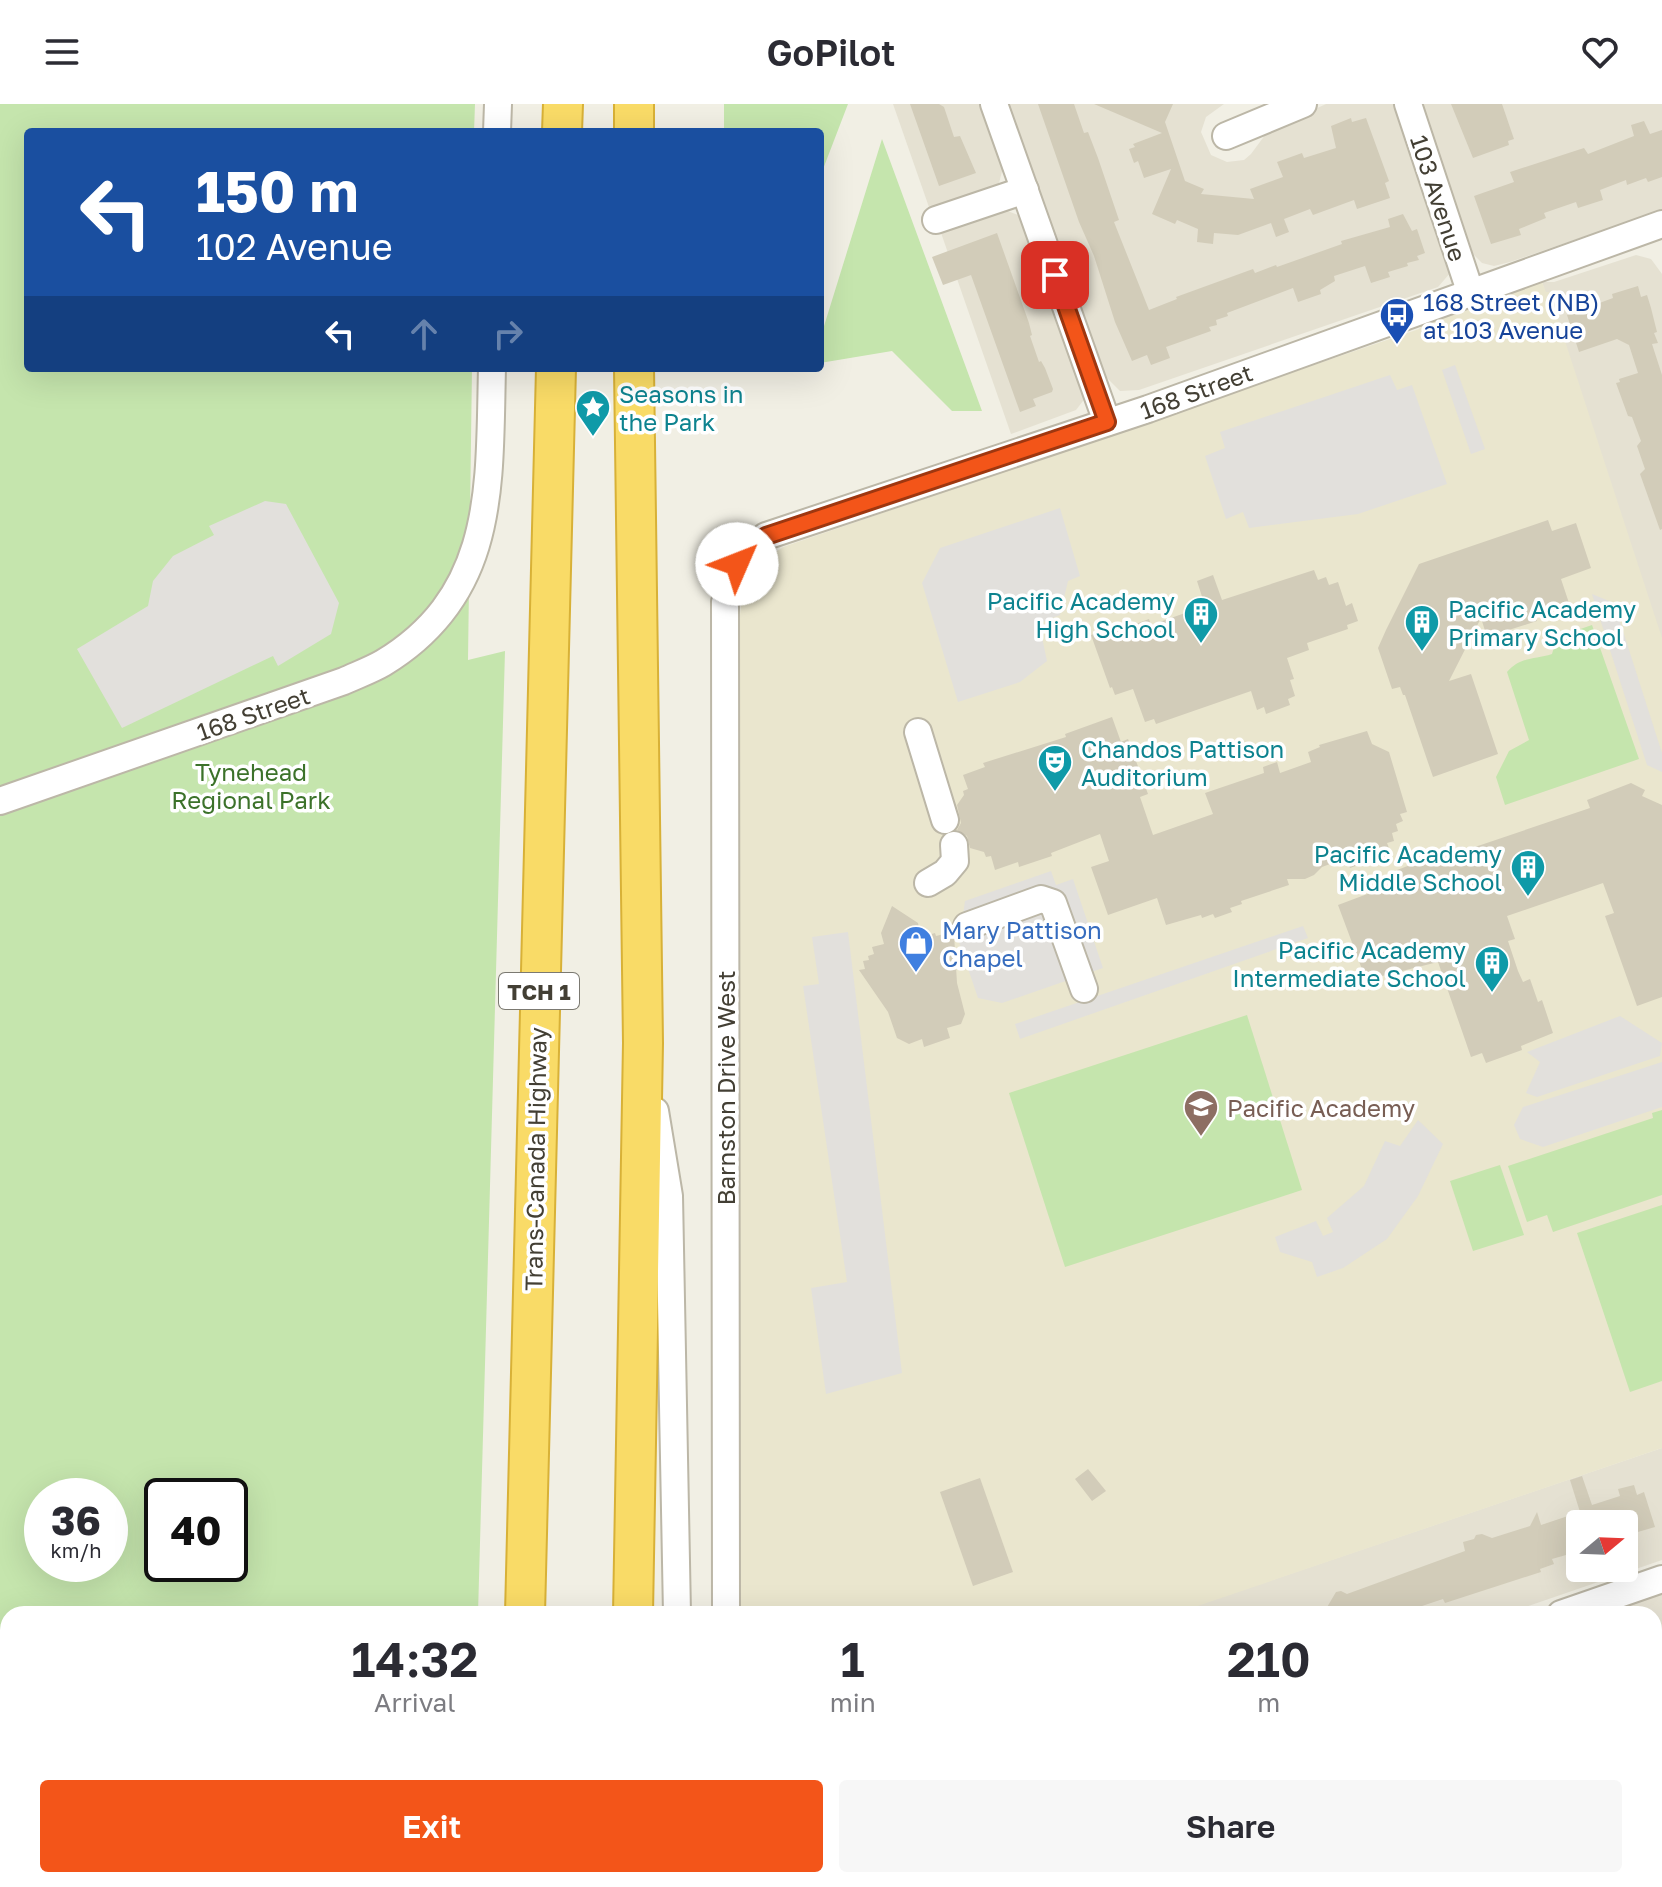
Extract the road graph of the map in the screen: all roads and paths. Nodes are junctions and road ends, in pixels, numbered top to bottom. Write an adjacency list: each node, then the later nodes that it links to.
1 (498, 104): 7 (street)
2 (563, 104): 8 (highway)
3 (634, 104): 9 (highway)
4 (994, 104): 11 (street)
5 (1303, 104): 10 (street)
6 (1408, 104): 14 (street, 103 Avenue)
7 (497, 128)
8 (562, 128)
9 (634, 128)
10 (1226, 136)
11 (1025, 190): 12 (street); 18 (street)
12 (936, 220)
13 (1661, 227): 14 (street, 168 Street)
14 (1470, 291): 18 (street, 168 Street)
15 (492, 372): 21 (street, 168 Street)
16 (556, 372): 29 (highway, Trans-Canada Highway / TCH 1)
17 (634, 372): 27 (highway)
18 (1107, 422): 19 (street, 168 Street)
19 (737, 564): 32 (street, Barnston Drive West)
20 (918, 732): 22 (street)
21 (0, 801)
22 (945, 820)
23 (954, 845): 24 (street)
24 (928, 883)
25 (967, 926): 26 (street)
26 (1084, 989)
27 (643, 1043): 30 (highway); 31 (street)
28 (1662, 1579): 33 (street)
29 (525, 1606)
30 (633, 1606)
31 (677, 1606)
32 (726, 1606)
33 (1584, 1606)

